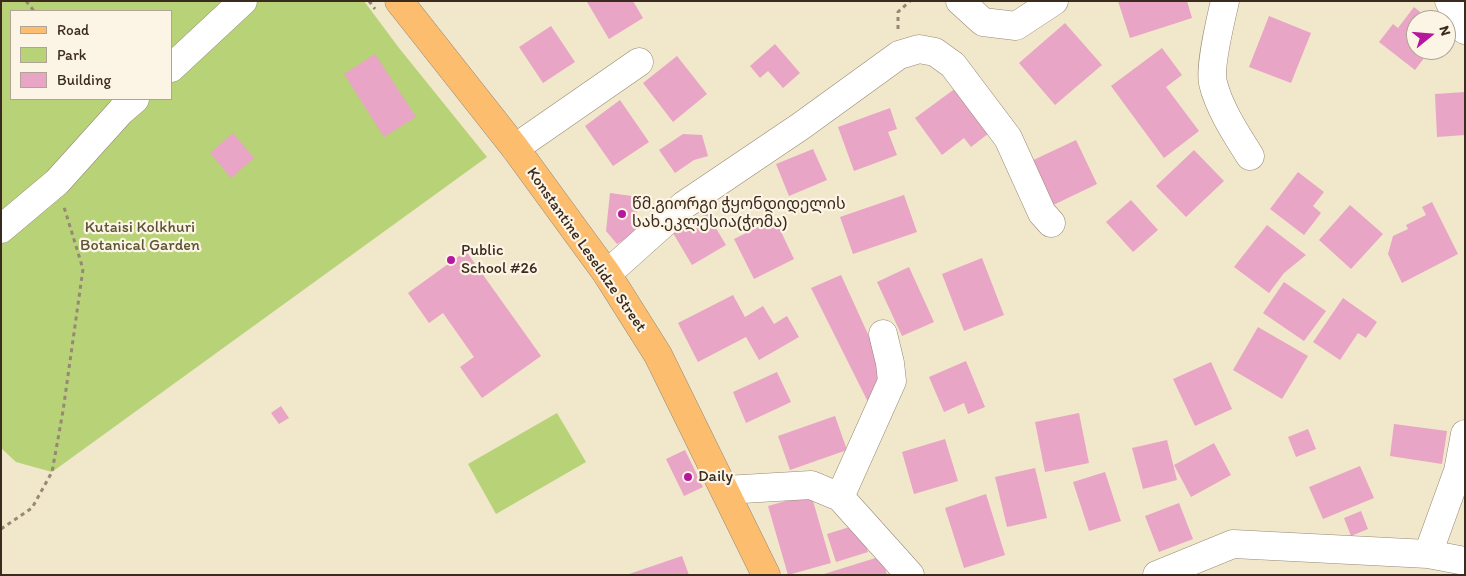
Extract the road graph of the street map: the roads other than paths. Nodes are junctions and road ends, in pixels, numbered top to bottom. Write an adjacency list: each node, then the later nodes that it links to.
1 (243, 1): 9 (street)
2 (960, 1): 3 (street)
3 (1054, 1)
4 (1224, 1): 12 (street)
5 (1449, 1): 7 (street)
6 (390, 9): 11 (main road, Konstantine Leselidze Street)
7 (1465, 30)
8 (639, 62): 11 (street)
9 (172, 67)
10 (134, 100): 14 (street)
11 (514, 148): 15 (main road, Konstantine Leselidze Street)
12 (1250, 156)
13 (1051, 223): 15 (street)
14 (1, 228)
15 (607, 274): 18 (main road, Konstantine Leselidze Street)
16 (882, 334): 19 (street)
17 (1465, 434): 20 (street)
18 (725, 490): 19 (street); 22 (main road, Konstantine Leselidze Street)
19 (840, 497): 23 (street)
20 (1428, 554): 21 (street); 24 (street)
21 (1465, 561)
22 (766, 575)
23 (910, 575)
24 (1157, 575)

